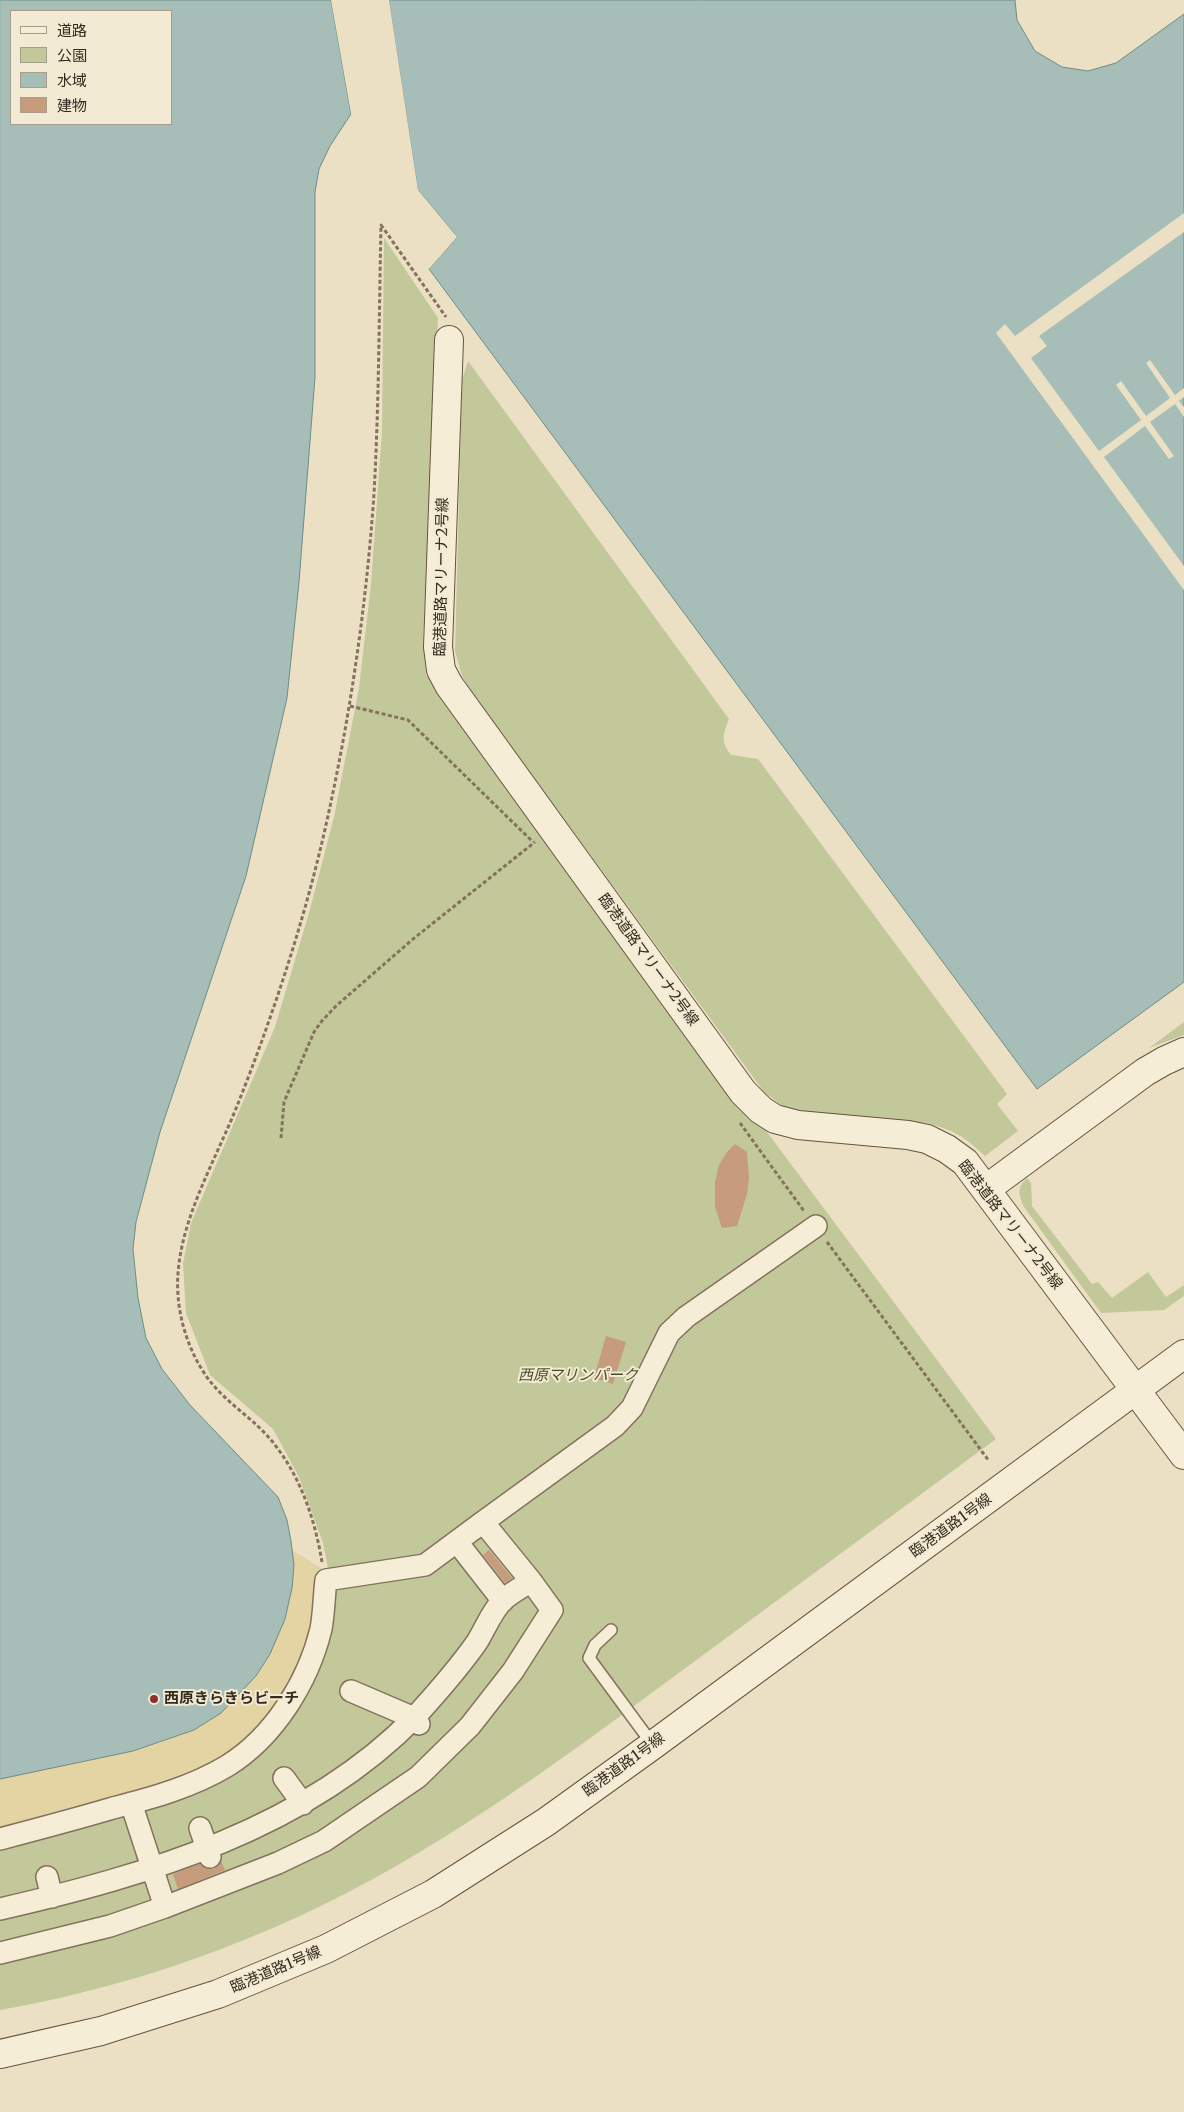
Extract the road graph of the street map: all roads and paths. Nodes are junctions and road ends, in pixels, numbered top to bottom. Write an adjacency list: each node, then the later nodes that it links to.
1 (448, 329): 2 (path); 3 (street, 臨港道路マリーナ2号線)
2 (350, 706): 3 (path); 15 (path)
3 (542, 841): 6 (path); 7 (street, 臨港道路マリーナ2号線)
4 (1184, 1052): 7 (street)
5 (735, 1118): 8 (path)
6 (281, 1138)
7 (986, 1189): 10 (street, 臨港道路マリーナ2号線)
8 (816, 1226): 12 (path); 13 (street)
9 (1184, 1354): 10 (street, 臨港道路1号線)
10 (1136, 1390): 11 (street, 臨港道路マリーナ2号線); 21 (street, 臨港道路1号線)
11 (1184, 1455)
12 (988, 1462)
13 (483, 1522): 14 (street); 16 (street)
14 (457, 1542): 15 (street); 17 (street)
15 (326, 1580): 23 (street)
16 (531, 1581): 17 (street); 27 (street)
17 (503, 1601): 20 (street)
18 (612, 1630): 21 (lane)
19 (352, 1691): 20 (street)
20 (416, 1721): 24 (street)
21 (653, 1745): 30 (street, 臨港道路1号線)
22 (284, 1778): 24 (street)
23 (131, 1803): 25 (street); 26 (street)
24 (303, 1804): 26 (street)
25 (0, 1839)
26 (152, 1867): 27 (street); 28 (street)
27 (166, 1907): 29 (street)
28 (0, 1909)
29 (0, 1953)
30 (0, 2054)

